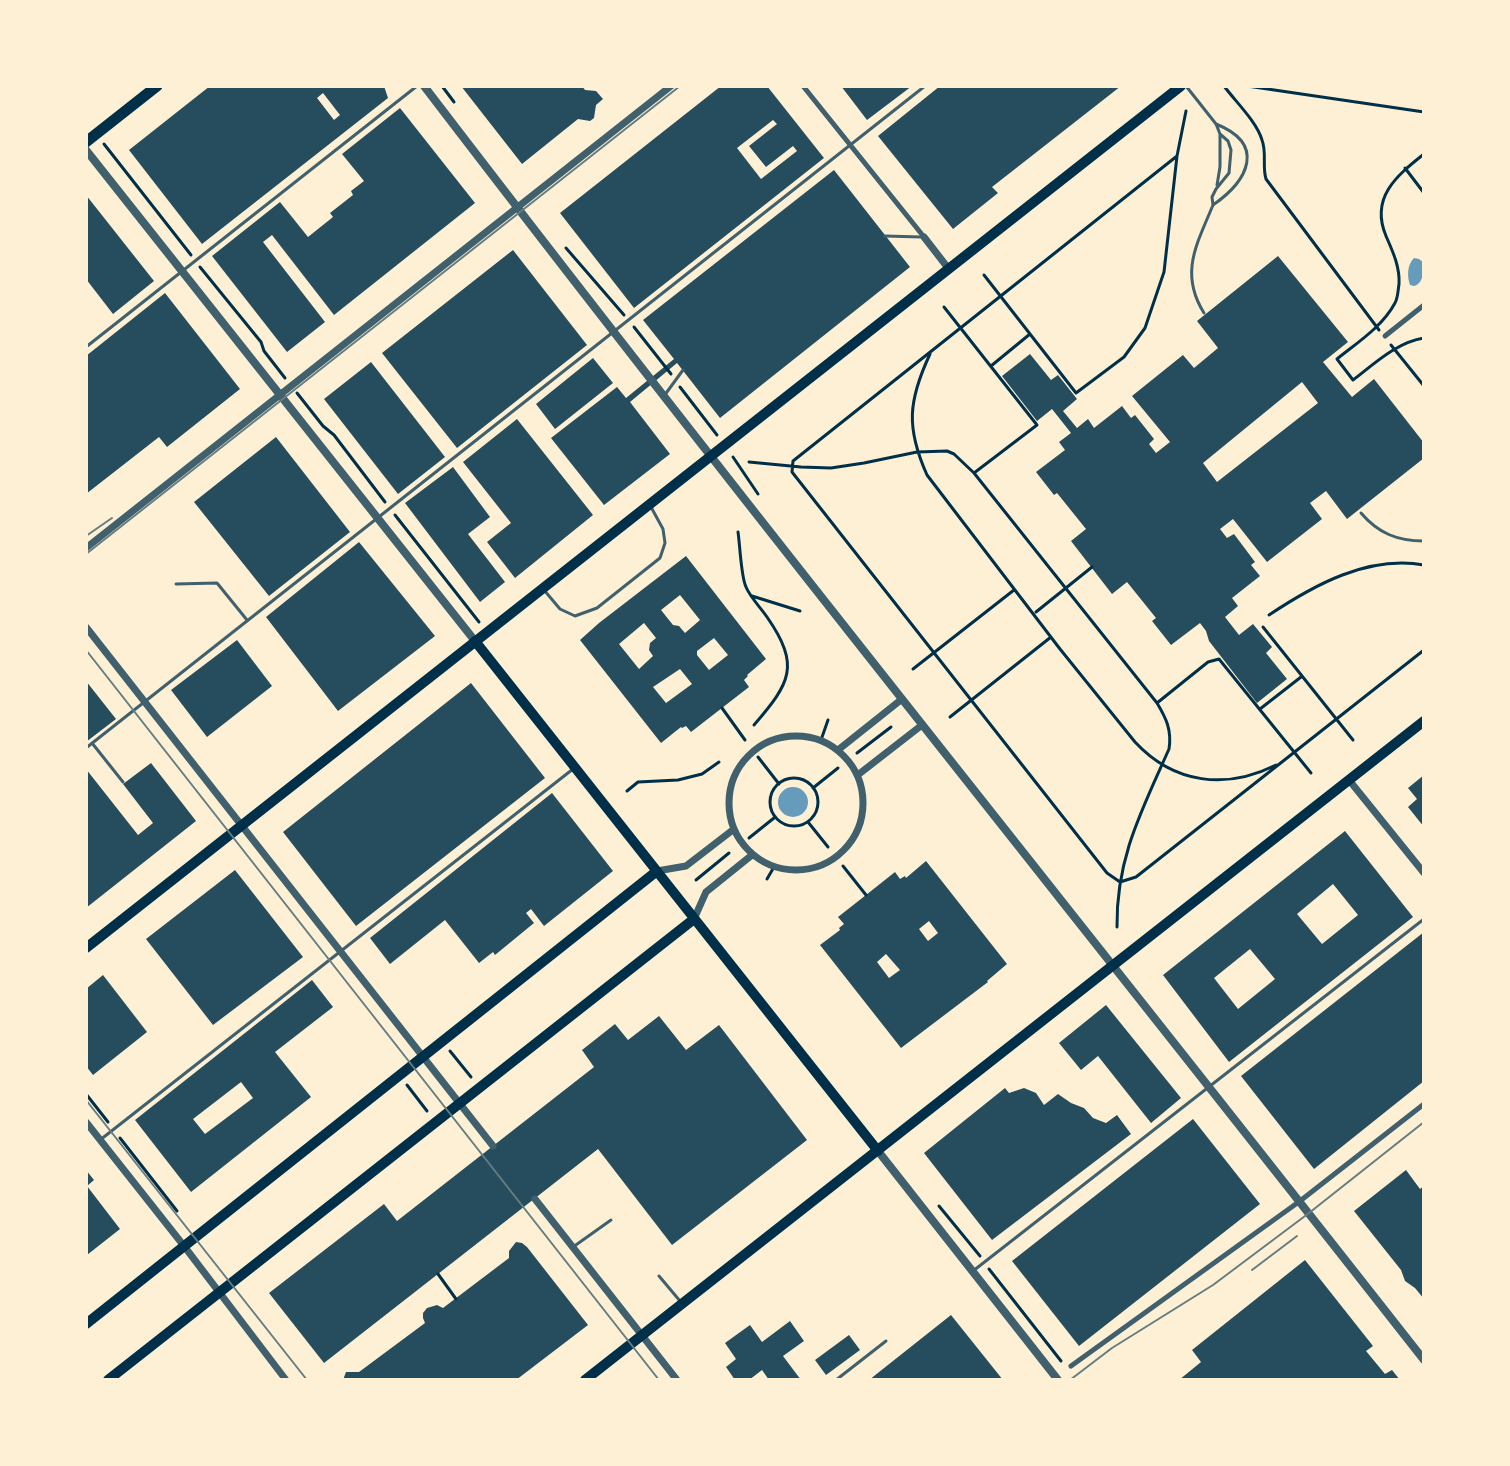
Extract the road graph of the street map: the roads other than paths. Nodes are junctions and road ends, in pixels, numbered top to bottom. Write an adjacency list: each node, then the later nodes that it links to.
1 (157, 86): 10 (main road)
2 (417, 86): 19 (lane)
3 (424, 86): 15 (street)
4 (671, 86): 15 (street)
5 (803, 86): 11 (street)
6 (925, 86): 11 (lane)
7 (1183, 86): 8 (lane); 18 (main road)
8 (1216, 124): 9 (lane); 14 (lane)
9 (1220, 134): 13 (lane); 13 (lane)
10 (86, 142)
11 (850, 145): 17 (street); 23 (lane)
12 (86, 150): 19 (street)
13 (1216, 189): 14 (lane)
14 (1213, 205): 22 (lane)
15 (517, 207): 23 (street); 27 (street)
16 (885, 236): 17 (lane)
17 (924, 237): 18 (street)
18 (948, 268): 29 (main road)
19 (183, 270): 25 (lane); 27 (street)
20 (1423, 296): 21 (street)
21 (1424, 304): 24 (street)
22 (1204, 313)
23 (613, 332): 28 (street); 32 (lane)
24 (1385, 336)
25 (86, 347)
26 (683, 370): 28 (lane)
27 (280, 394): 32 (street); 34 (street)
28 (664, 396): 29 (street)
29 (711, 454): 30 (main road); 40 (street)
30 (649, 503): 36 (main road); 36 (lane)
31 (1361, 513): 33 (lane)
32 (378, 518): 37 (lane); 39 (street)
33 (1424, 541)
34 (86, 548)
35 (176, 584): 37 (lane)
36 (542, 588): 39 (main road)
37 (247, 620): 41 (lane)
38 (86, 627): 41 (street)
39 (475, 641): 47 (main road); 51 (main road)
40 (902, 699): 43 (street); 46 (street)
41 (144, 701): 44 (lane); 51 (street)
42 (1424, 721): 49 (main road)
43 (922, 725): 48 (street); 60 (street)
44 (92, 743): 45 (lane); 50 (lane)
45 (86, 748)
46 (838, 750): 48 (street); 52 (street)
47 (575, 767): 54 (main road); 59 (lane)
48 (859, 774): 53 (street)
49 (1349, 780): 55 (street); 60 (main road)
50 (123, 782)
51 (242, 825): 58 (main road); 59 (street)
52 (734, 829): 53 (street); 54 (street)
53 (752, 855): 56 (street)
54 (657, 871): 56 (main road); 61 (main road)
55 (1424, 873)
56 (694, 919): 63 (main road); 68 (main road)
57 (1424, 919): 62 (lane)
58 (86, 948)
59 (341, 951): 61 (street); 66 (lane)
60 (1113, 965): 62 (street); 68 (main road)
61 (423, 1057): 63 (street); 72 (main road)
62 (1210, 1086): 70 (street); 74 (lane)
63 (460, 1103): 67 (street); 76 (main road)
64 (1424, 1104): 70 (street)
65 (86, 1122): 66 (street)
66 (100, 1140): 72 (street)
67 (493, 1146)
68 (878, 1151): 74 (street); 77 (main road)
69 (535, 1199): 73 (street)
70 (1300, 1201): 81 (street); 82 (street)
71 (611, 1220): 73 (lane)
72 (184, 1246): 76 (street); 78 (main road)
73 (573, 1247): 79 (street)
74 (973, 1271): 88 (street)
75 (659, 1276): 77 (lane)
76 (220, 1292): 83 (main road); 84 (street)
77 (682, 1304): 79 (main road)
78 (86, 1324)
79 (642, 1335): 85 (main road); 86 (street)
80 (886, 1341): 87 (lane)
81 (1424, 1360)
82 (1071, 1366)
83 (108, 1380)
84 (286, 1380)
85 (585, 1380)
86 (677, 1380)
87 (836, 1380)
88 (1058, 1380)

